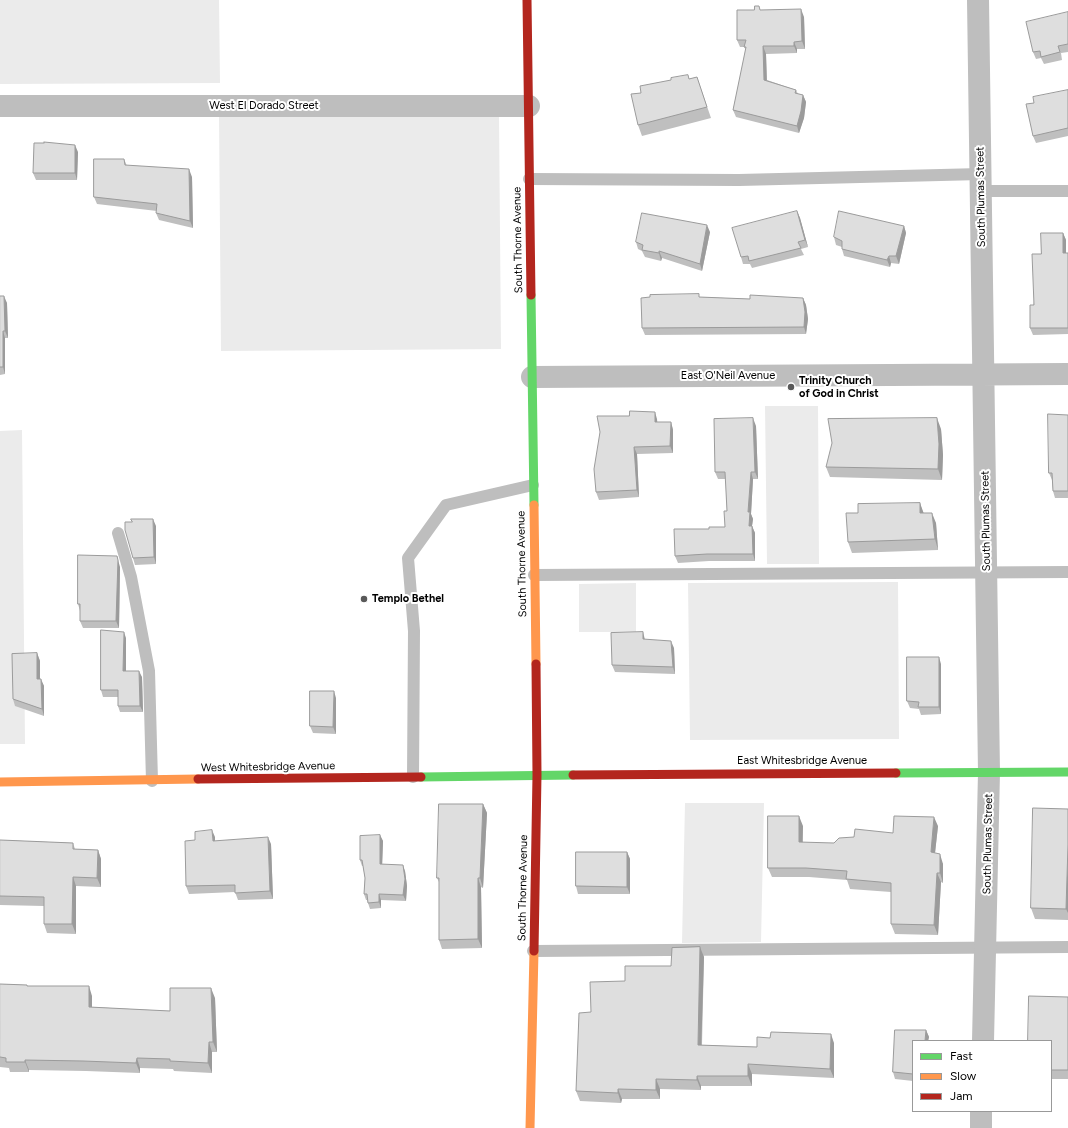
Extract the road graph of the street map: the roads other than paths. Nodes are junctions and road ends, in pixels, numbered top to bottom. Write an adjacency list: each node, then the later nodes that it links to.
1 (527, 0): 4 (main road, South Thorne Avenue)
2 (978, 0): 6 (street, South Plumas Street)
3 (0, 106): 4 (street, West El Dorado Street)
4 (528, 106): 5 (main road, South Thorne Avenue)
5 (529, 179): 6 (lane); 10 (main road, South Thorne Avenue)
6 (981, 183): 7 (lane); 9 (street, South Plumas Street)
7 (1068, 191)
8 (1068, 374): 9 (street, East O'Neil Avenue)
9 (984, 375): 10 (street, East O'Neil Avenue); 13 (street, South Plumas Street)
10 (532, 377): 11 (main road, South Thorne Avenue)
11 (533, 485): 15 (main road, South Thorne Avenue); 19 (lane)
12 (118, 533): 20 (lane)
13 (986, 572): 14 (lane); 15 (lane); 16 (street, South Plumas Street)
14 (1068, 572)
15 (534, 575): 18 (main road, South Thorne Avenue)
16 (990, 772): 17 (main road, East Whitesbridge Avenue); 18 (main road, East Whitesbridge Avenue); 22 (street, South Plumas Street)
17 (1068, 772)
18 (537, 775): 19 (main road, West Whitesbridge Avenue); 24 (main road, South Thorne Avenue)
19 (413, 777): 20 (main road, West Whitesbridge Avenue)
20 (152, 781): 21 (main road, West Whitesbridge Avenue)
21 (0, 782)
22 (985, 947): 23 (lane); 24 (lane); 25 (street, South Plumas Street)
23 (1068, 947)
24 (533, 950): 27 (main road, South Thorne Avenue)
25 (983, 1040)
26 (981, 1112): 28 (street)
27 (530, 1128)
28 (981, 1128)

